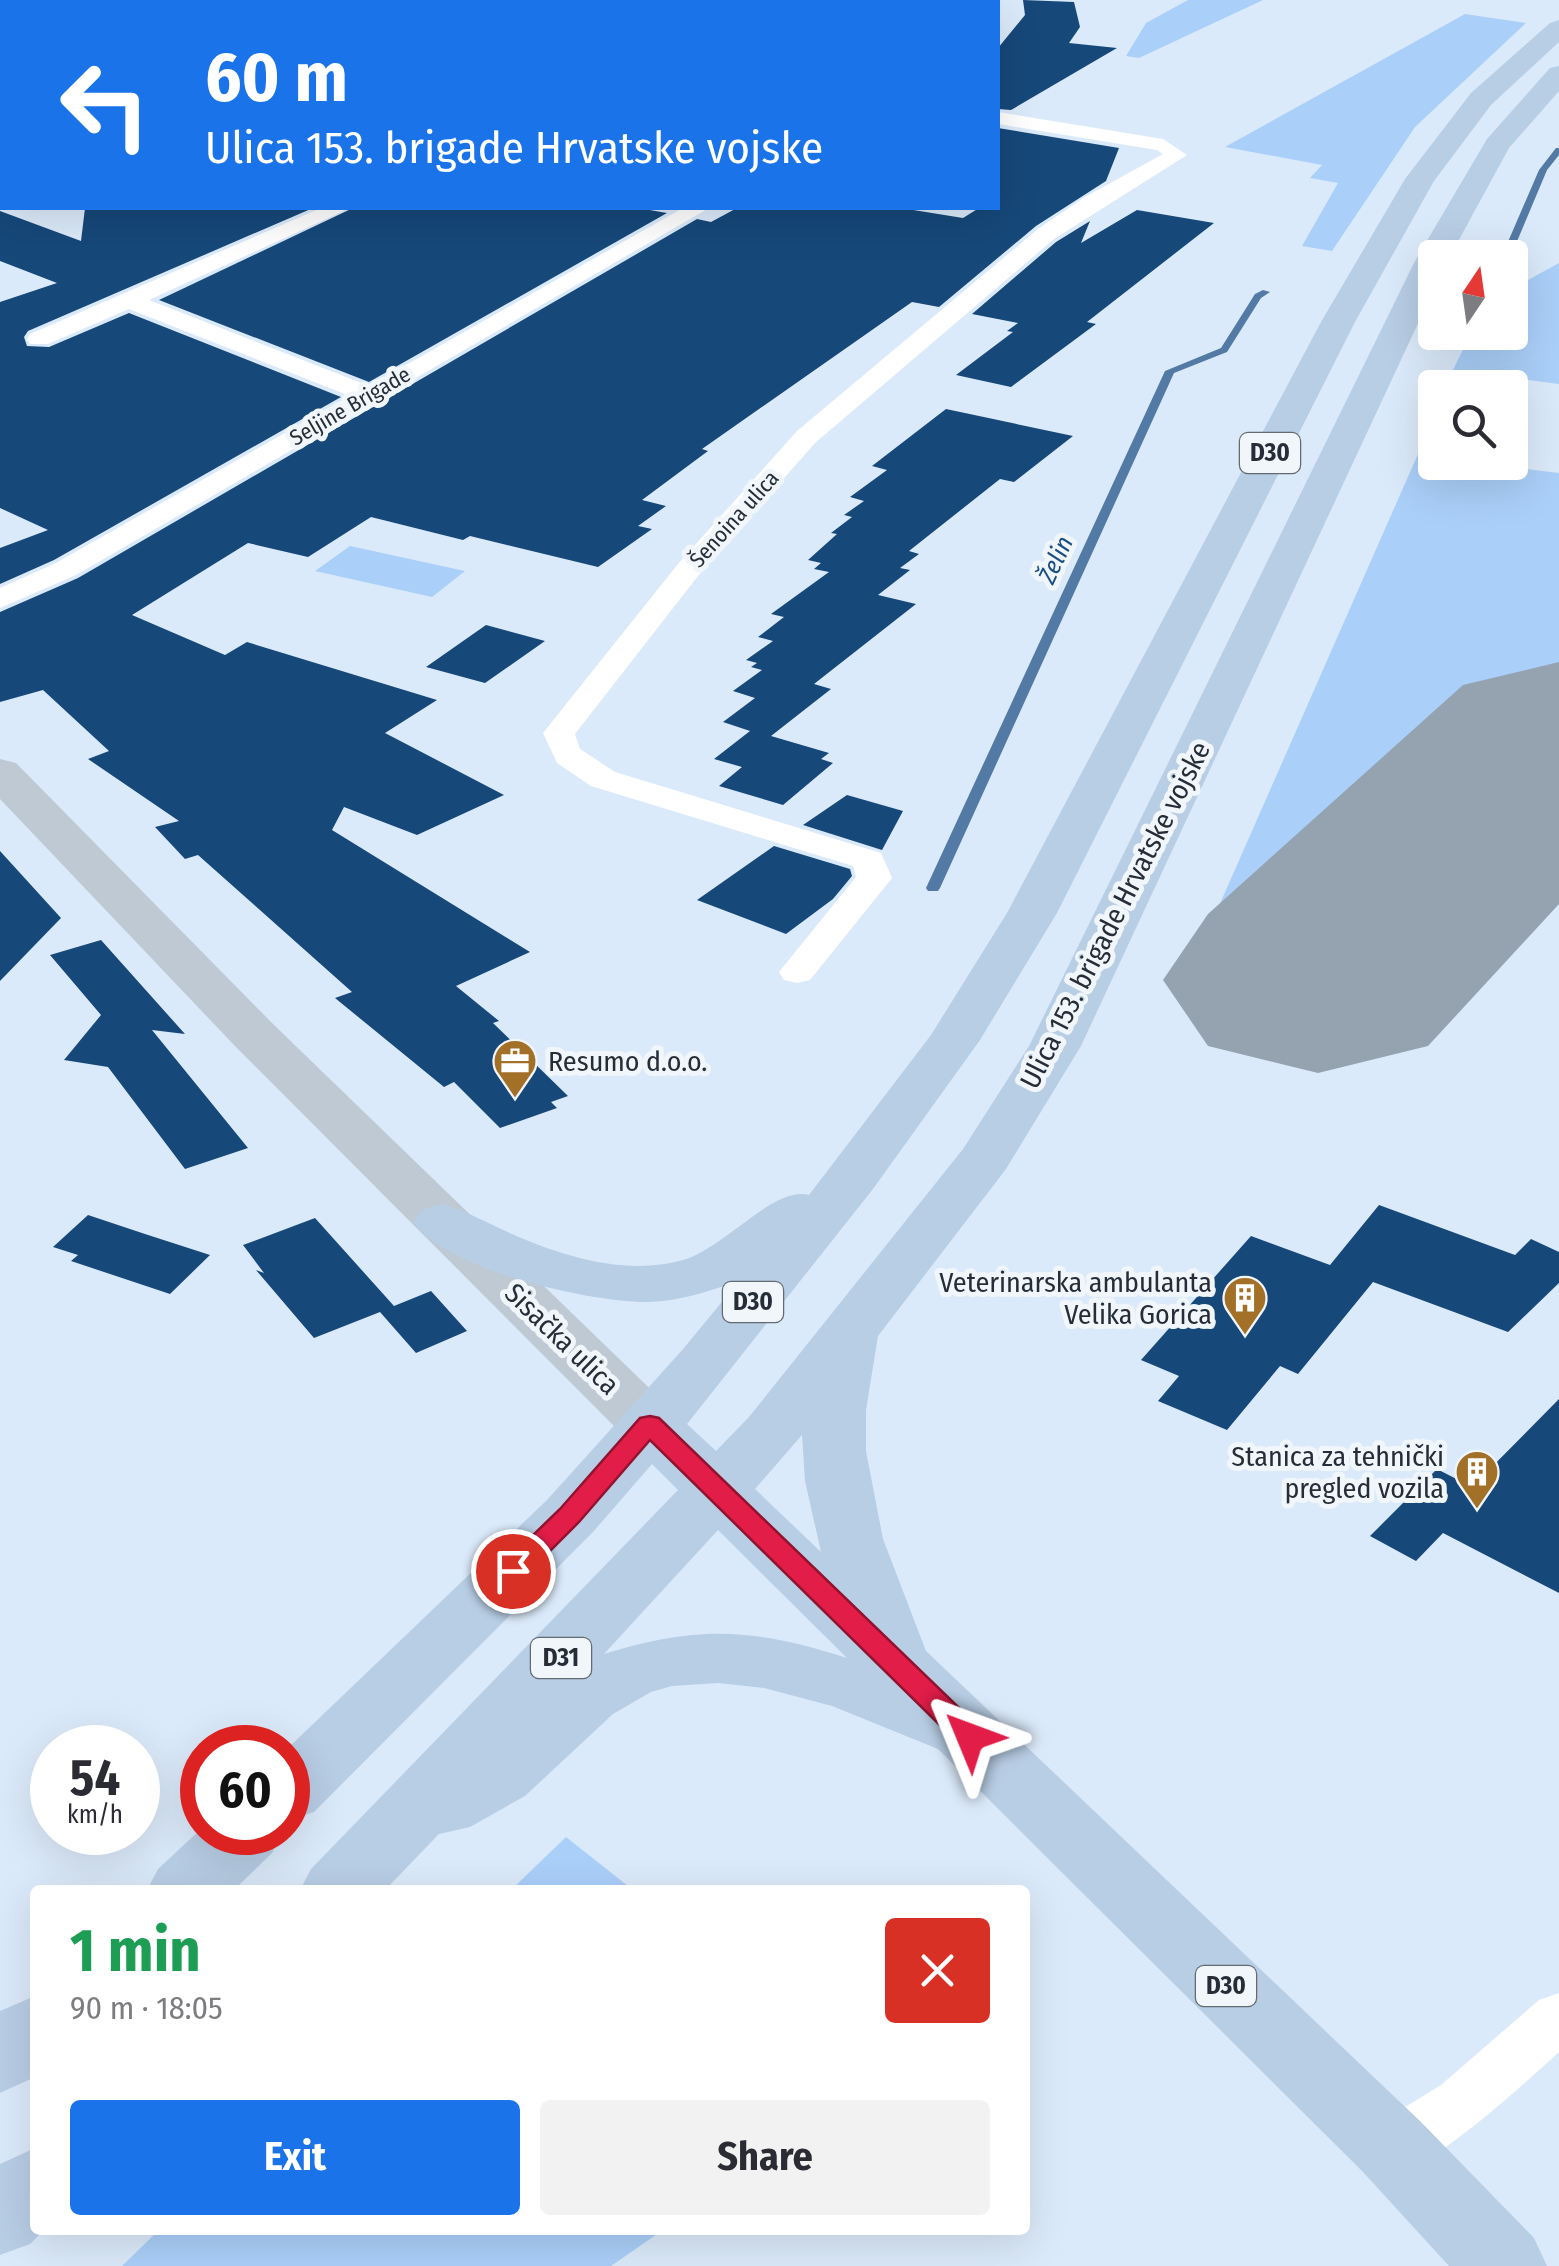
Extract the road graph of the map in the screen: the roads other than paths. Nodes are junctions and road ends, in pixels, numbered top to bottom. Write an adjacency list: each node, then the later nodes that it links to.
1 (1559, 28): 12 (main road, D30)
2 (1559, 74): 14 (main road, Ulica 153. brigade Hrvatske vojske / D30)
3 (1000, 118): 11 (street, Šenoina ulica)
4 (334, 210): 6 (street)
5 (694, 210): 8 (street, Seljine Brigade)
6 (132, 299): 7 (street); 8 (street)
7 (38, 340)
8 (370, 395): 9 (street, Seljine Brigade)
9 (0, 599)
10 (0, 773): 13 (main road, Sisačka ulica)
11 (797, 972)
12 (852, 1176): 13 (main road); 15 (main road, D30)
13 (442, 1222): 15 (main road, Sisačka ulica)
14 (849, 1328): 16 (main road, Ulica 153. brigade Hrvatske vojske / D31); 17 (main road)
15 (650, 1424): 16 (main road, Sisačka ulica / D30); 19 (main road)
16 (715, 1489): 17 (main road, Sisačka ulica / D30); 20 (main road, Ulica 153. brigade Hrvatske vojske / D31)
17 (899, 1667): 18 (main road, Sisačka ulica / D30)
18 (970, 1737): 20 (main road); 27 (main road, Sisačka ulica / D30)
19 (310, 1770)
20 (404, 1824): 23 (main road, Ulica 153. brigade Hrvatske vojske / D31)
21 (222, 1855): 22 (main road)
22 (191, 1885)
23 (343, 1885)
24 (1559, 2017): 27 (street)
25 (30, 2033): 26 (main road)
26 (0, 2060)
27 (1392, 2147): 30 (main road, Sisačka ulica / D30)
28 (30, 2190): 29 (main road)
29 (0, 2217)
30 (1504, 2266)

